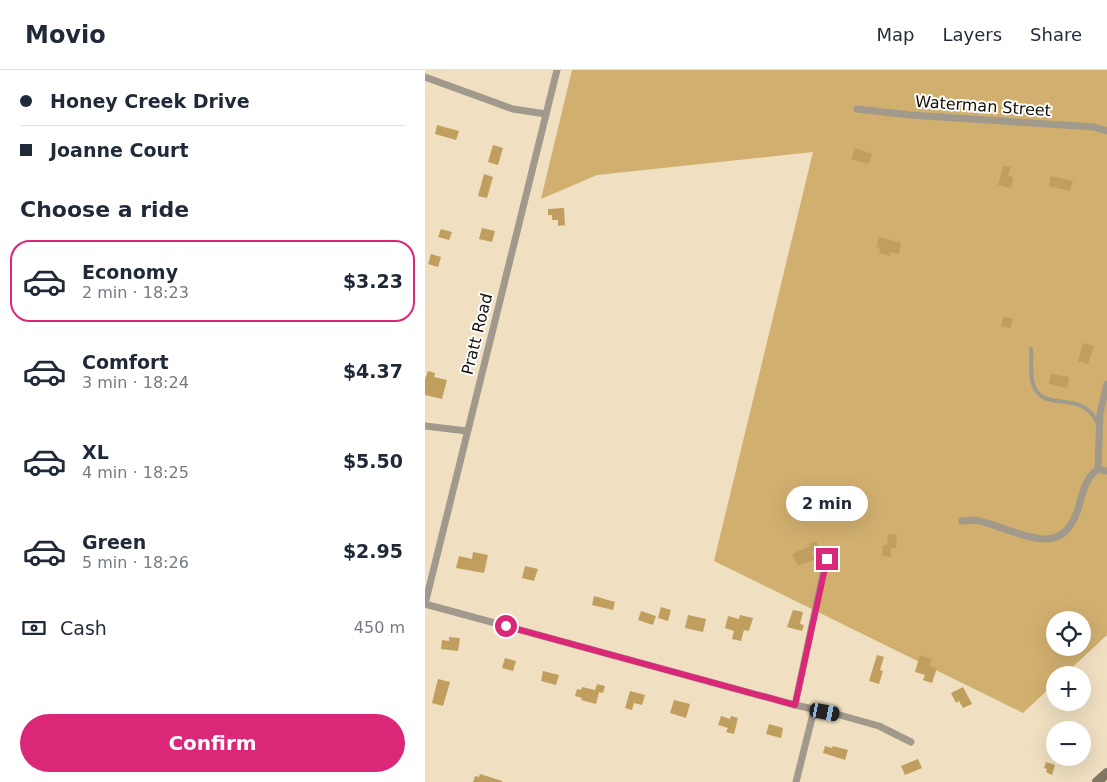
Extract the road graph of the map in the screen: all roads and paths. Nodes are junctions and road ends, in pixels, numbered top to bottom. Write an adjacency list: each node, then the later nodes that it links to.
1 (557, 70): 4 (street, Pratt Road)
2 (425, 76): 4 (street)
3 (857, 109): 5 (street, Waterman Street)
4 (546, 114): 10 (street, Pratt Road)
5 (1107, 131)
6 (1031, 349): 9 (lane)
7 (1107, 384): 9 (street)
8 (425, 426): 10 (street)
9 (1099, 427): 11 (street)
10 (467, 431): 15 (street, Pratt Road)
11 (1098, 469): 12 (street); 13 (street)
12 (1107, 471)
13 (962, 521)
14 (827, 559): 16 (street)
15 (425, 604): 16 (street)
16 (795, 705): 17 (street)
17 (815, 710): 18 (street); 20 (street)
18 (911, 742)
19 (1107, 772): 21 (main road)
20 (796, 782)
21 (1097, 782)

